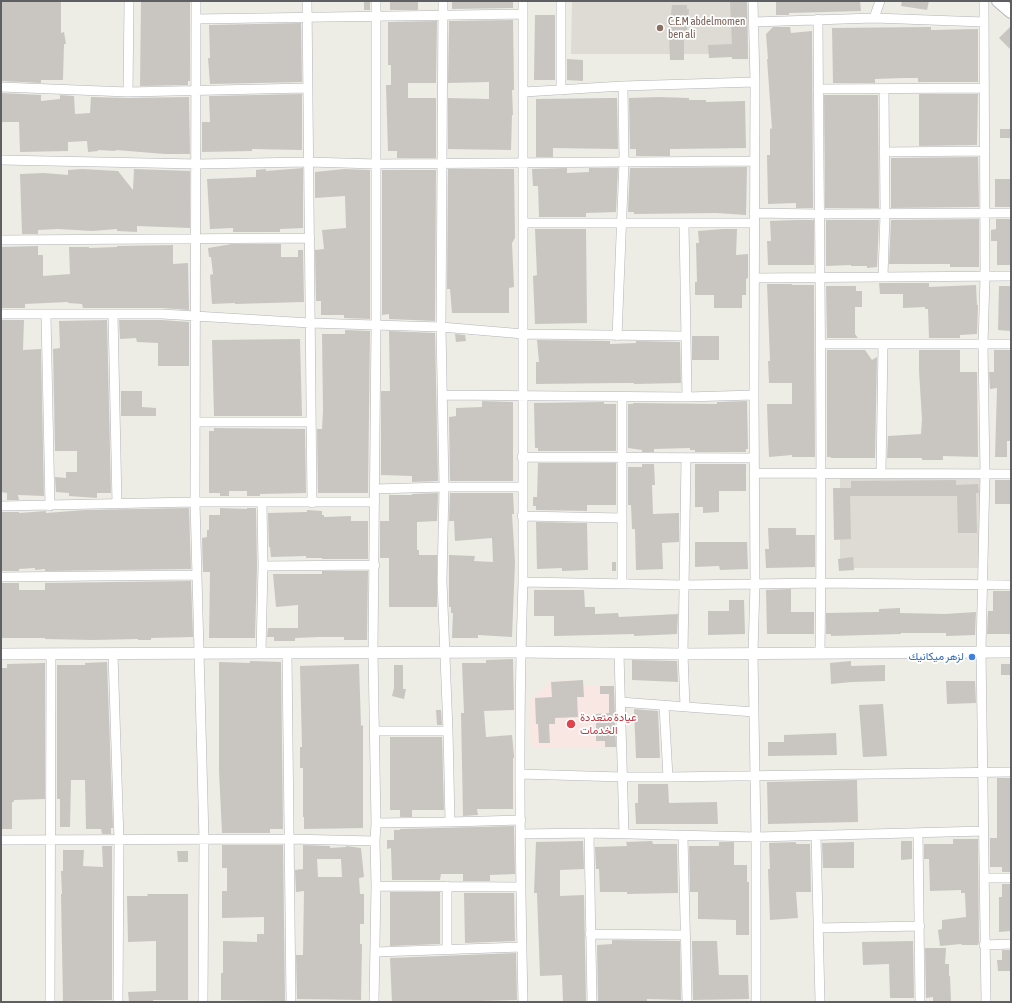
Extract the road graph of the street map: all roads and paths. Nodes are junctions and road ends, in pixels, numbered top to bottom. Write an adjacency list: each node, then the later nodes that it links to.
1 (129, 1): 31 (street)
2 (196, 1): 18 (street)
3 (307, 1): 16 (street)
4 (376, 1): 15 (street)
5 (443, 1): 14 (street)
6 (523, 1): 13 (street)
7 (561, 1): 29 (street)
8 (754, 1): 20 (street)
9 (880, 1): 17 (street)
10 (984, 1): 21 (street)
11 (998, 1): 12 (main road)
12 (1011, 12)
13 (523, 14): 14 (street); 32 (street)
14 (444, 15): 15 (street); 40 (street)
15 (376, 16): 16 (street); 42 (street)
16 (307, 18): 18 (street); 25 (street)
17 (874, 18): 19 (street); 21 (street)
18 (196, 19): 30 (street)
19 (818, 19): 20 (street); 27 (street)
20 (754, 22): 22 (street)
21 (984, 22): 26 (street)
22 (755, 82): 23 (street); 36 (street)
23 (623, 86): 29 (street); 39 (street)
24 (1, 87): 31 (street)
25 (307, 88): 30 (street); 37 (street)
26 (984, 88): 28 (street); 33 (street)
27 (818, 89): 28 (street); 46 (street)
28 (884, 89): 34 (street)
29 (561, 90): 32 (street)
30 (196, 91): 31 (street); 41 (street)
31 (128, 92)
32 (524, 92): 38 (street)
33 (985, 151): 34 (street); 45 (street)
34 (884, 152): 44 (street)
35 (1, 160): 41 (street)
36 (755, 161): 39 (street); 43 (street)
37 (308, 162): 41 (street); 42 (street); 52 (street)
38 (523, 162): 39 (street); 40 (street); 48 (street)
39 (624, 162): 50 (street)
40 (443, 163): 42 (street); 66 (street)
41 (196, 164): 53 (street)
42 (376, 164): 65 (street)
43 (754, 213): 46 (street); 49 (street)
44 (885, 213): 45 (street); 46 (street); 58 (street)
45 (985, 213): 47 (street); 55 (street)
46 (819, 214): 57 (street)
47 (1011, 214)
48 (523, 223): 50 (street); 67 (street)
49 (754, 223): 51 (street); 59 (street)
50 (621, 224): 51 (street); 68 (street)
51 (684, 224): 69 (street)
52 (310, 238): 53 (street); 64 (street)
53 (196, 239): 54 (street); 63 (street)
54 (1, 240)
55 (985, 276): 56 (street); 58 (street); 73 (street)
56 (1011, 276)
57 (820, 277): 58 (street); 59 (street); 70 (street)
58 (883, 277)
59 (754, 278): 76 (street)
60 (1, 314): 62 (street)
61 (113, 314): 62 (street); 63 (street); 97 (street)
62 (46, 315): 99 (street)
63 (196, 317): 64 (street); 79 (street)
64 (310, 323): 65 (street); 80 (street)
65 (376, 324): 66 (street); 92 (street)
66 (441, 327): 67 (street); 74 (street)
67 (524, 334): 68 (street); 75 (street)
68 (617, 336): 69 (street)
69 (685, 336): 78 (street)
70 (820, 344): 71 (street); 86 (street)
71 (883, 344): 73 (street); 87 (street)
72 (1011, 344): 73 (street)
73 (983, 345): 88 (street)
74 (442, 395): 75 (street); 90 (street)
75 (522, 396): 77 (street); 81 (street)
76 (754, 396): 78 (street); 84 (street)
77 (622, 397): 78 (street); 82 (street)
78 (687, 397)
79 (195, 422): 80 (street); 93 (street)
80 (311, 422): 96 (street)
81 (522, 457): 82 (street); 91 (street)
82 (622, 458): 83 (street); 101 (street)
83 (686, 458): 84 (street); 112 (street)
84 (754, 458): 85 (street)
85 (754, 473): 86 (street); 109 (street)
86 (821, 473): 87 (street); 107 (street)
87 (882, 473): 88 (street)
88 (985, 474): 89 (street); 110 (street)
89 (1011, 474)
90 (444, 487): 91 (street); 92 (street); 118 (street)
91 (522, 487): 100 (street)
92 (375, 489): 94 (street)
93 (195, 502): 95 (street); 97 (street); 104 (street)
94 (375, 502): 96 (street); 102 (street)
95 (262, 503): 96 (street); 103 (street)
96 (312, 503)
97 (117, 504): 99 (street)
98 (1, 506): 99 (street)
99 (50, 506)
100 (522, 516): 101 (street); 106 (street)
101 (622, 518): 108 (street)
102 (375, 565): 103 (street); 126 (street)
103 (263, 566): 117 (street)
104 (196, 575): 105 (street); 124 (street)
105 (1, 577)
106 (523, 582): 108 (street); 114 (street)
107 (821, 583): 109 (street); 110 (street); 115 (street)
108 (622, 584): 112 (street)
109 (755, 584): 112 (street); 120 (street)
110 (983, 584): 111 (street); 113 (street)
111 (1011, 584)
112 (684, 585): 127 (street)
113 (981, 651): 115 (street); 116 (street); 135 (street)
114 (520, 652): 118 (street); 119 (street); 136 (street)
115 (820, 652): 120 (street)
116 (1011, 652)
117 (261, 653): 124 (street); 125 (street)
118 (444, 653): 126 (street); 133 (street)
119 (619, 653): 127 (street); 128 (street)
120 (753, 653): 127 (street); 131 (street)
121 (1, 654): 122 (street)
122 (51, 654): 123 (street); 154 (street)
123 (113, 654): 124 (street); 155 (street)
124 (198, 654): 151 (street)
125 (287, 654): 126 (street); 152 (street)
126 (373, 654): 132 (street)
127 (683, 654): 130 (street)
128 (620, 702): 129 (street); 138 (street)
129 (664, 706): 130 (street); 139 (street)
130 (685, 707): 131 (street)
131 (754, 712): 137 (street)
132 (374, 731): 133 (street); 142 (street)
133 (448, 731): 141 (street)
134 (1011, 772): 135 (street)
135 (983, 773): 137 (street); 143 (street)
136 (520, 774): 138 (street); 140 (street)
137 (754, 776): 139 (street); 150 (street)
138 (622, 777): 139 (street); 147 (street)
139 (668, 777)
140 (521, 820): 141 (street); 146 (street)
141 (450, 822): 142 (street)
142 (376, 823): 156 (street)
143 (984, 831): 145 (street); 157 (street)
144 (589, 833): 146 (street); 147 (street); 164 (street)
145 (918, 833): 149 (street); 162 (street)
146 (521, 834): 161 (street)
147 (624, 834): 148 (street)
148 (683, 836): 150 (street); 165 (street)
149 (816, 836): 150 (street); 163 (street)
150 (756, 837): 179 (street)
151 (204, 839): 152 (street); 155 (street); 173 (street)
152 (289, 839): 156 (street); 174 (street)
153 (1, 840): 154 (street)
154 (52, 840): 155 (street); 171 (street)
155 (119, 840): 172 (street)
156 (375, 841): 159 (street)
157 (985, 878): 158 (street); 167 (street)
158 (1011, 878)
159 (376, 886): 160 (street); 170 (street)
160 (448, 886): 161 (street); 169 (street)
161 (521, 887): 168 (street)
162 (920, 926): 163 (street); 181 (street)
163 (818, 928): 180 (street)
164 (590, 934): 165 (street); 177 (street)
165 (685, 935): 178 (street)
166 (1011, 944): 167 (street)
167 (984, 945): 182 (street)
168 (522, 947): 169 (street); 176 (street)
169 (447, 950): 170 (street)
170 (376, 952): 175 (street)
171 (50, 1002)
172 (118, 1002)
173 (204, 1002)
174 (291, 1002)
175 (374, 1002)
176 (523, 1002)
177 (592, 1002)
178 (687, 1002)
179 (756, 1002)
180 (820, 1002)
181 (920, 1002)
182 (986, 1002)

